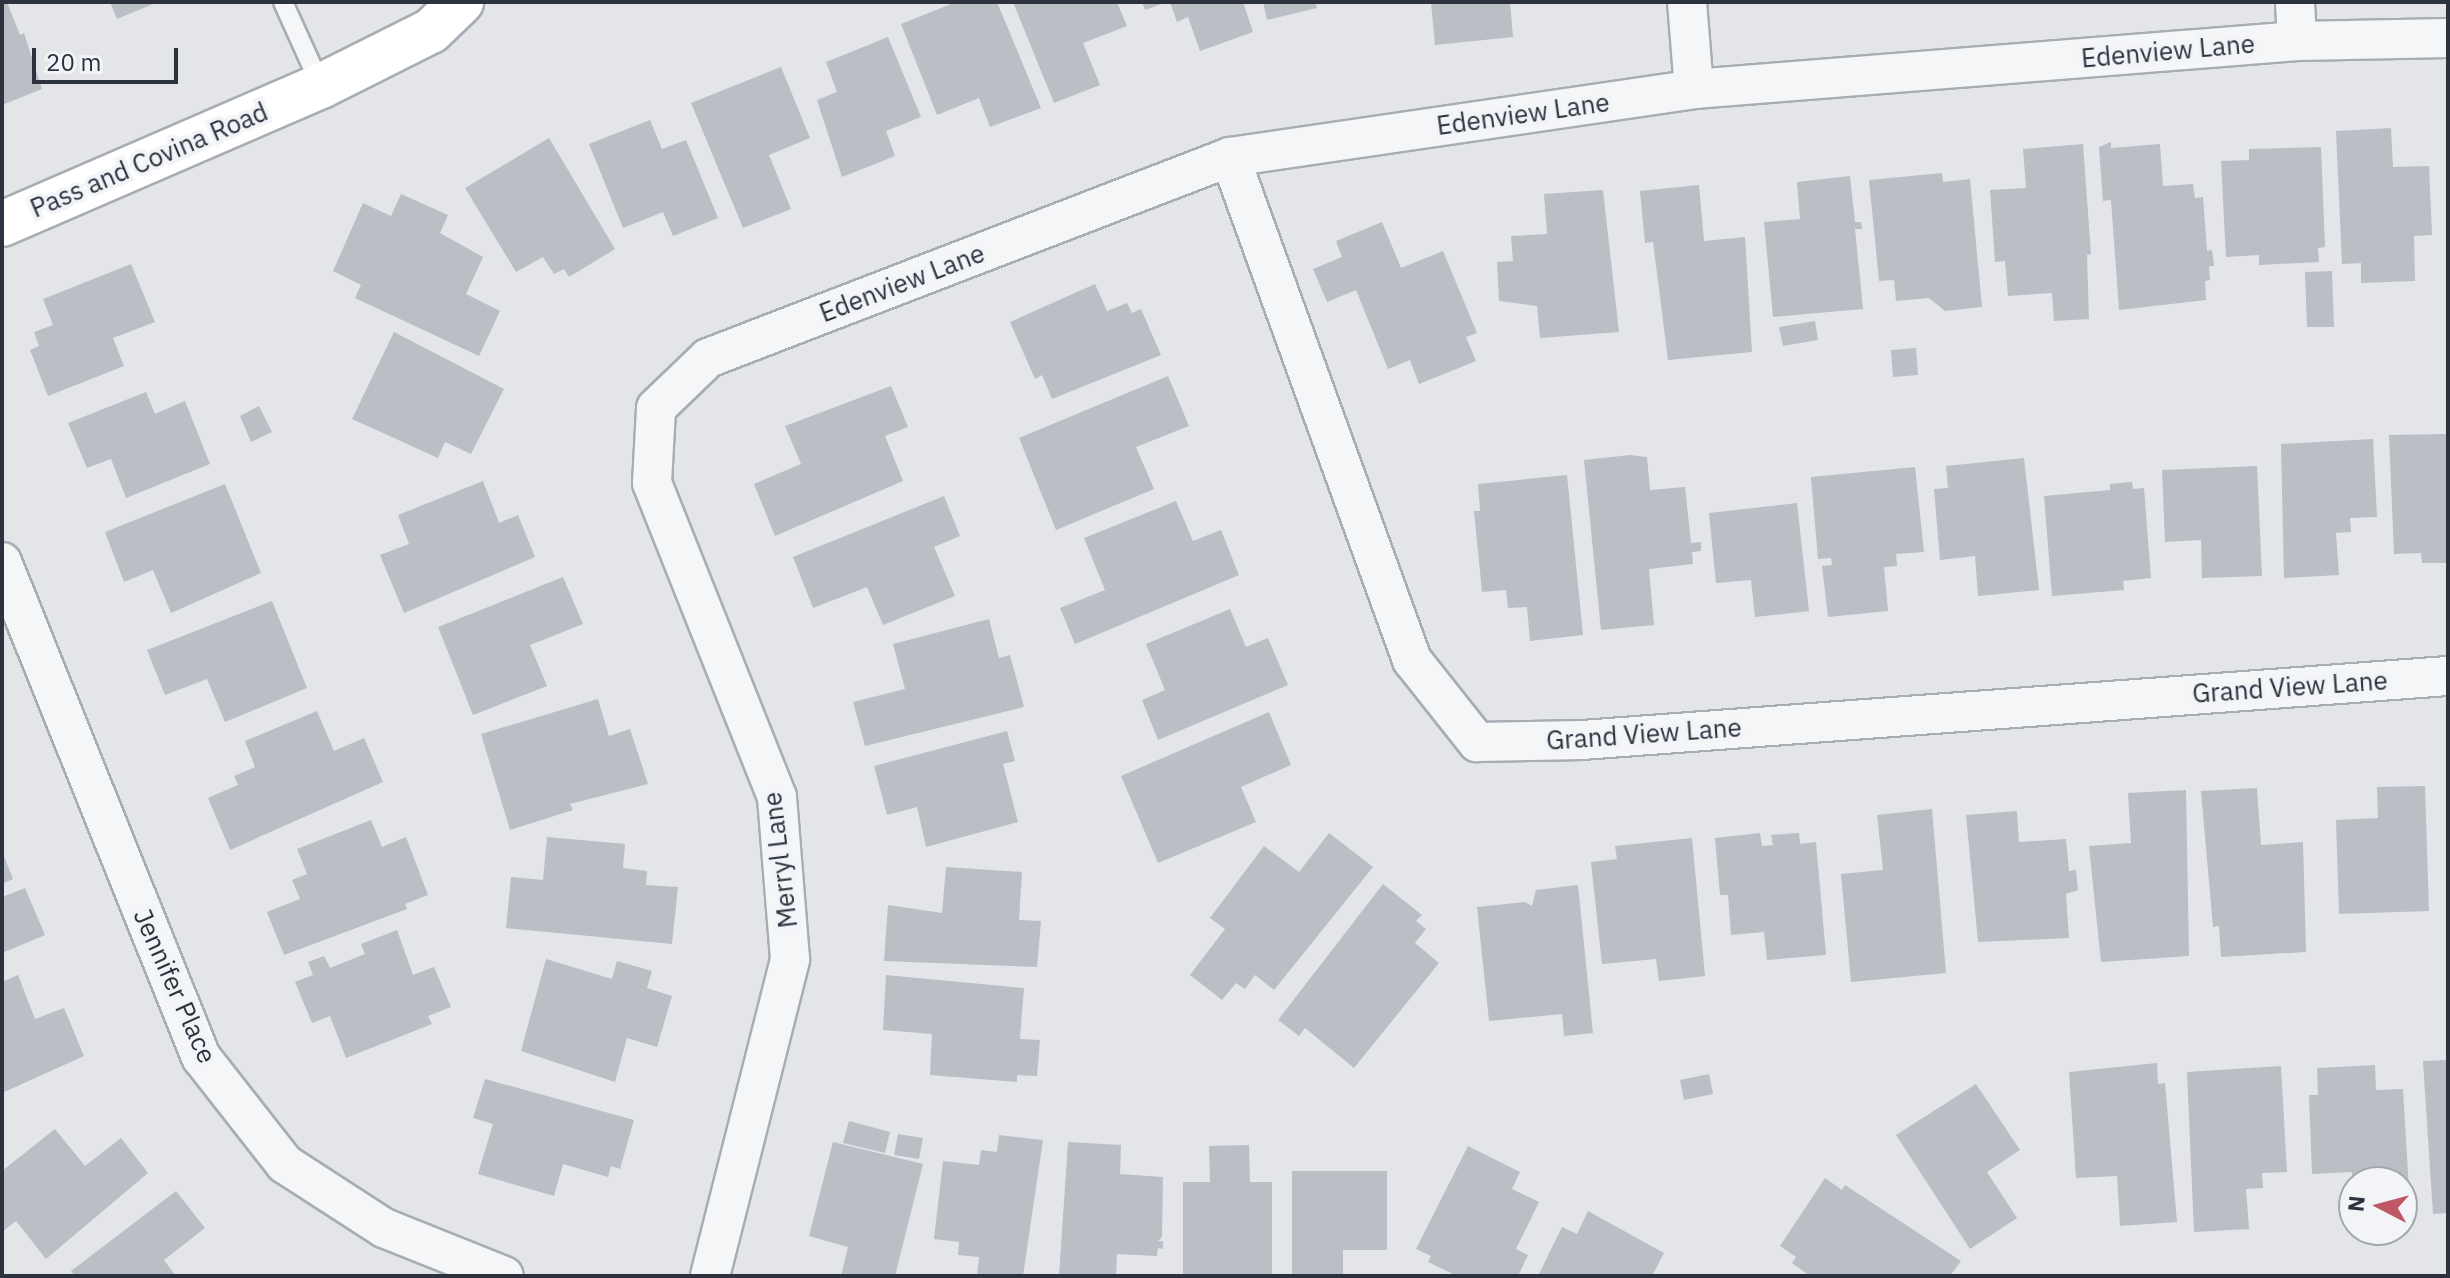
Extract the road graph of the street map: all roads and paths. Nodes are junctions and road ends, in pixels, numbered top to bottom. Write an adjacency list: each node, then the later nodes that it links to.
1 (283, 2): 7 (lane)
2 (461, 2): 7 (street, Pass and Covina Road)
3 (1687, 2): 8 (street)
4 (2295, 2): 6 (street)
5 (2448, 38): 6 (street, Edenview Lane)
6 (2297, 41): 8 (street, Edenview Lane)
7 (321, 86): 10 (street, Pass and Covina Road)
8 (1694, 89): 9 (street, Edenview Lane)
9 (1230, 157): 11 (street, Edenview Lane); 13 (street, Grand View Lane)
10 (2, 224)
11 (656, 408): 15 (street, Merryl Lane)
12 (2, 562): 14 (street, Jennifer Place)
13 (2448, 676)
14 (504, 1276)
15 (710, 1276)

